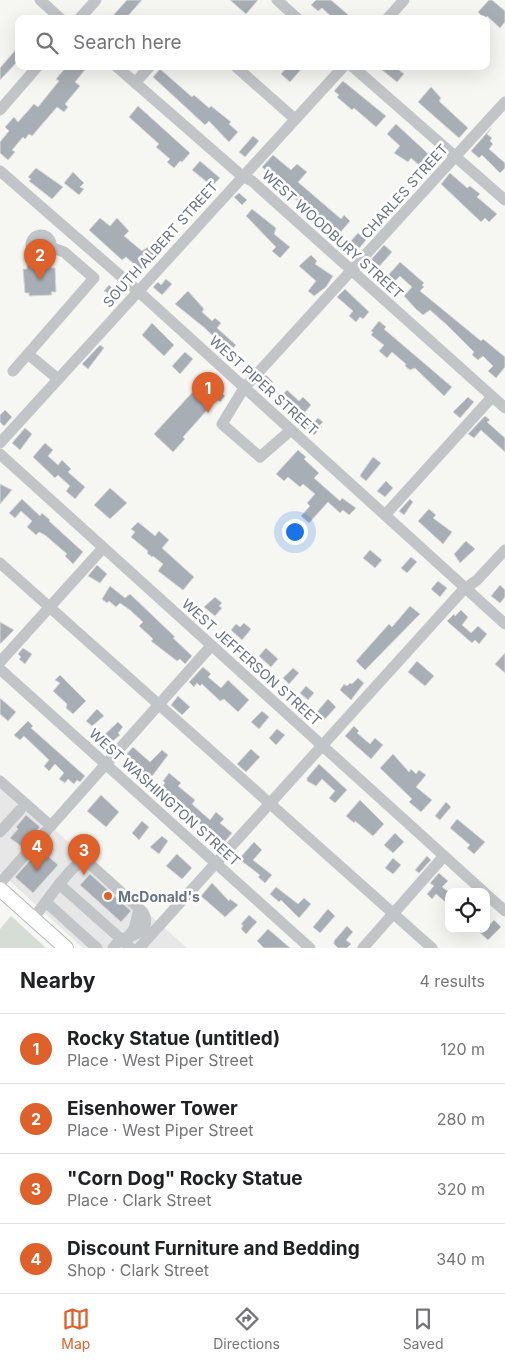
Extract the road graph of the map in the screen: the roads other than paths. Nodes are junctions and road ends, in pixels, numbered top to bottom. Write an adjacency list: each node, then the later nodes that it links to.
1 (40, 0): 5 (street)
2 (96, 0): 6 (street)
3 (277, 0): 7 (street)
4 (404, 0): 8 (street)
5 (57, 15)
6 (83, 15)
7 (294, 15)
8 (391, 15)
9 (35, 70): 17 (street)
10 (120, 70): 15 (street, WEST WOODBURY STREET)
11 (146, 70): 15 (street)
12 (239, 70): 18 (street)
13 (340, 70): 18 (street, SOUTH ALBERT STREET)
14 (357, 70): 19 (street)
15 (135, 83): 21 (street, WEST WOODBURY STREET)
16 (505, 102): 19 (street, CHARLES STREET)
17 (0, 110)
18 (294, 119): 21 (street, SOUTH ALBERT STREET)
19 (455, 156): 22 (street); 27 (street, CHARLES STREET)
20 (0, 171): 23 (street, WEST PIPER STREET)
21 (242, 176): 27 (street, WEST WOODBURY STREET); 29 (street, SOUTH ALBERT STREET)
22 (505, 200)
23 (58, 221): 24 (street); 26 (street, WEST PIPER STREET)
24 (45, 236): 25 (street); 25 (street)
25 (50, 247): 28 (street)
26 (106, 264): 28 (street); 29 (street, WEST PIPER STREET)
27 (352, 271): 33 (street, CHARLES STREET); 34 (street, WEST WOODBURY STREET)
28 (94, 278): 30 (street)
29 (138, 291): 32 (street, SOUTH ALBERT STREET); 33 (street, WEST PIPER STREET)
30 (28, 354): 31 (street); 32 (street)
31 (13, 371)
32 (58, 379): 37 (street, SOUTH ALBERT STREET)
33 (244, 388): 36 (street, WEST PIPER STREET); 36 (street, CHARLES STREET)
34 (492, 397): 35 (street, WEST WOODBURY STREET); 39 (street)
35 (505, 408)
36 (291, 430): 39 (street, WEST PIPER STREET)
37 (0, 443)
38 (0, 454): 40 (street, WEST JEFFERSON STREET)
39 (385, 515): 43 (street, WEST PIPER STREET)
40 (103, 548): 44 (street); 46 (street, WEST JEFFERSON STREET)
41 (505, 550): 43 (street)
42 (0, 563): 44 (street)
43 (466, 588): 45 (street, WEST PIPER STREET); 50 (street)
44 (49, 609): 47 (street); 49 (street)
45 (505, 624)
46 (211, 646): 49 (street); 50 (street, WEST JEFFERSON STREET)
47 (0, 662)
48 (0, 669): 51 (street, WEST WASHINGTON STREET)
49 (158, 706): 51 (street); 53 (street)
50 (321, 745): 53 (street); 57 (street, WEST JEFFERSON STREET)
51 (107, 765): 55 (street); 58 (street, WEST WASHINGTON STREET)
52 (0, 781): 55 (street)
53 (270, 803): 58 (street); 67 (street)
54 (20, 810): 56 (street)
55 (51, 826): 59 (street)
56 (0, 832)
57 (444, 856): 61 (street, WEST JEFFERSON STREET); 67 (street)
58 (216, 864): 75 (street); 76 (street, WEST WASHINGTON STREET)
59 (0, 883)
60 (59, 884): 64 (street); 65 (street); 72 (street)
61 (479, 888)
62 (0, 889): 69 (main road)
63 (490, 898): 66 (street, WEST JEFFERSON STREET)
64 (47, 903): 69 (street); 70 (street)
65 (80, 903): 68 (street); 70 (street)
66 (505, 911)
67 (393, 913): 77 (street); 78 (street)
68 (98, 918): 71 (street); 72 (street)
69 (33, 919): 73 (main road)
70 (66, 919): 71 (street)
71 (83, 935): 74 (street)
72 (123, 943)
73 (66, 948)
74 (98, 948)
75 (139, 948)
76 (310, 948)
77 (363, 948)
78 (432, 948)

